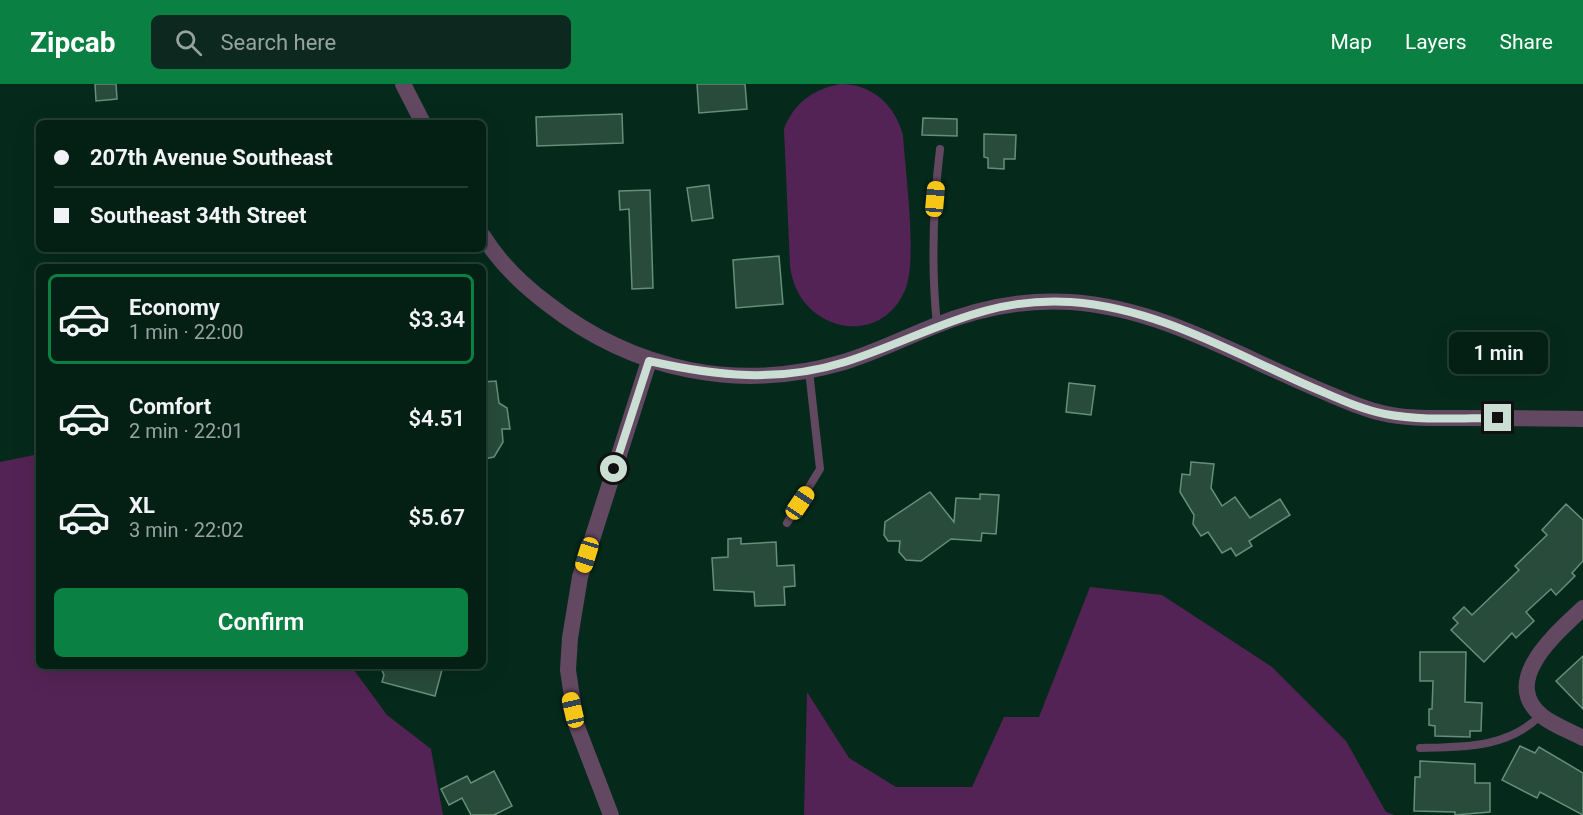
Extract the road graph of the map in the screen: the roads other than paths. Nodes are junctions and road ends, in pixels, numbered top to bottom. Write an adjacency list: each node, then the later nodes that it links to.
1 (403, 84): 2 (street)
2 (421, 120)
3 (940, 149): 5 (lane)
4 (486, 239): 6 (street)
5 (938, 325): 7 (street); 8 (street)
6 (649, 361): 7 (street); 14 (street)
7 (809, 371): 9 (lane)
8 (1583, 419)
9 (788, 522)
10 (1583, 608): 11 (street)
11 (1541, 715): 12 (street); 13 (lane)
12 (1583, 738)
13 (1420, 748)
14 (611, 815)

